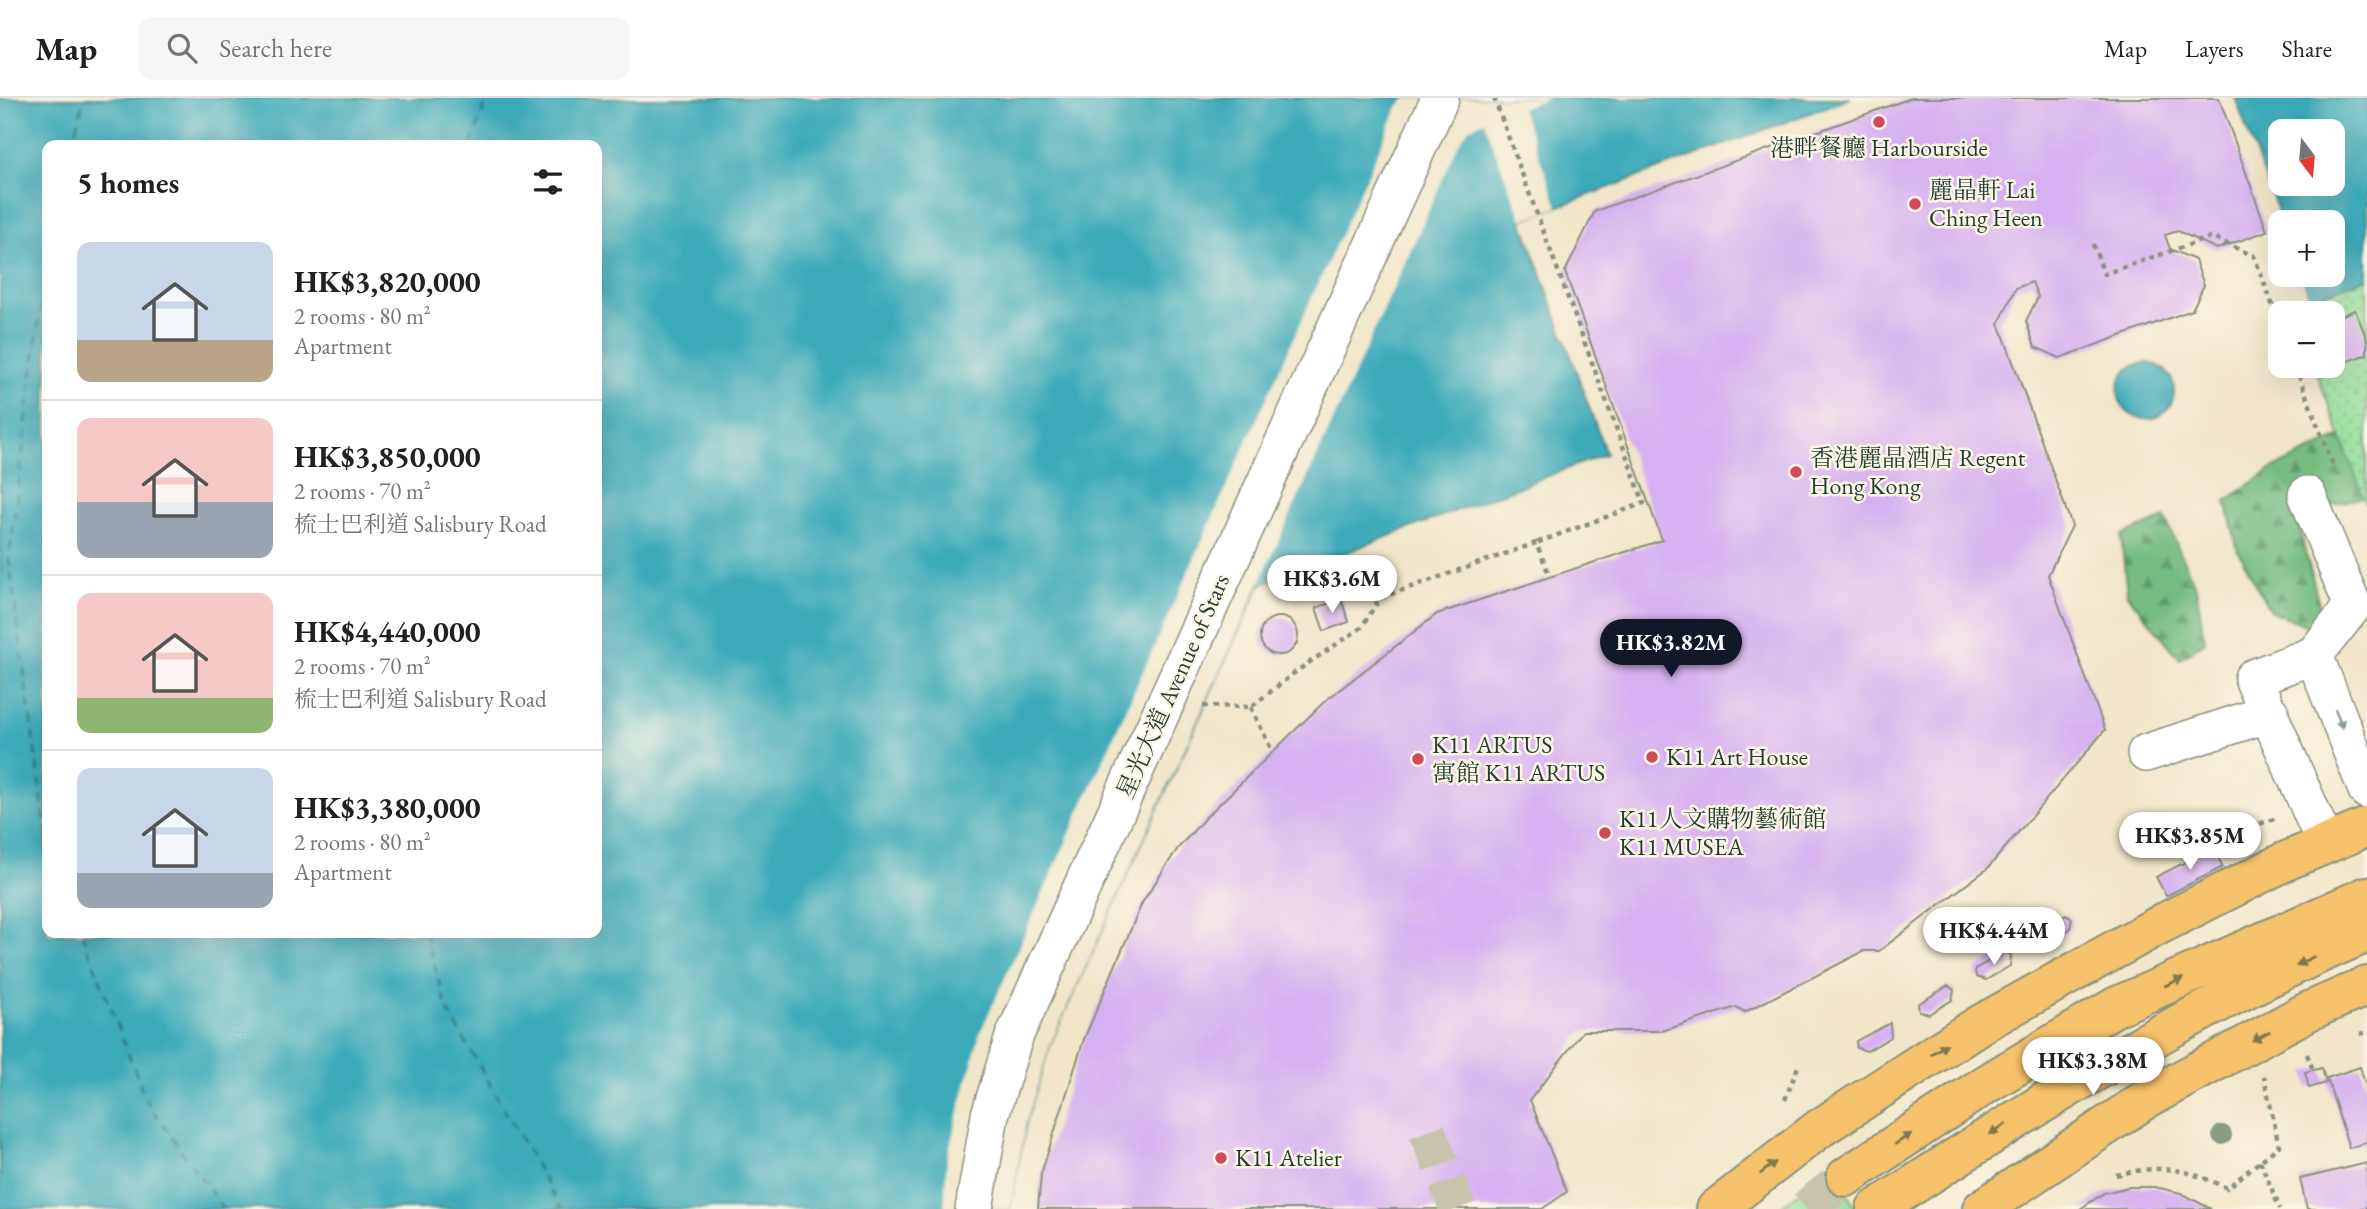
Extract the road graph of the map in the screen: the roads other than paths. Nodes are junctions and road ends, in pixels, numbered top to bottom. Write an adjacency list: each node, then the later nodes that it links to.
1 (1440, 98): 13 (street, 星光大道 Avenue of Stars)
2 (2323, 488): 3 (street)
3 (2314, 655): 4 (street); 6 (street, one-way to 6)
4 (2270, 713): 5 (street); 8 (street)
5 (2146, 753)
6 (2367, 790)
7 (2367, 827): 8 (main road)
8 (2325, 843): 14 (main road, one-way to 8)
9 (2367, 896): 12 (main road, one-way to 9)
10 (2367, 933): 15 (main road, one-way to 15)
11 (2367, 986): 16 (main road, one-way to 16)
12 (1846, 1177)
13 (974, 1209)
14 (1716, 1209)
15 (1876, 1209)
16 (1982, 1209)

